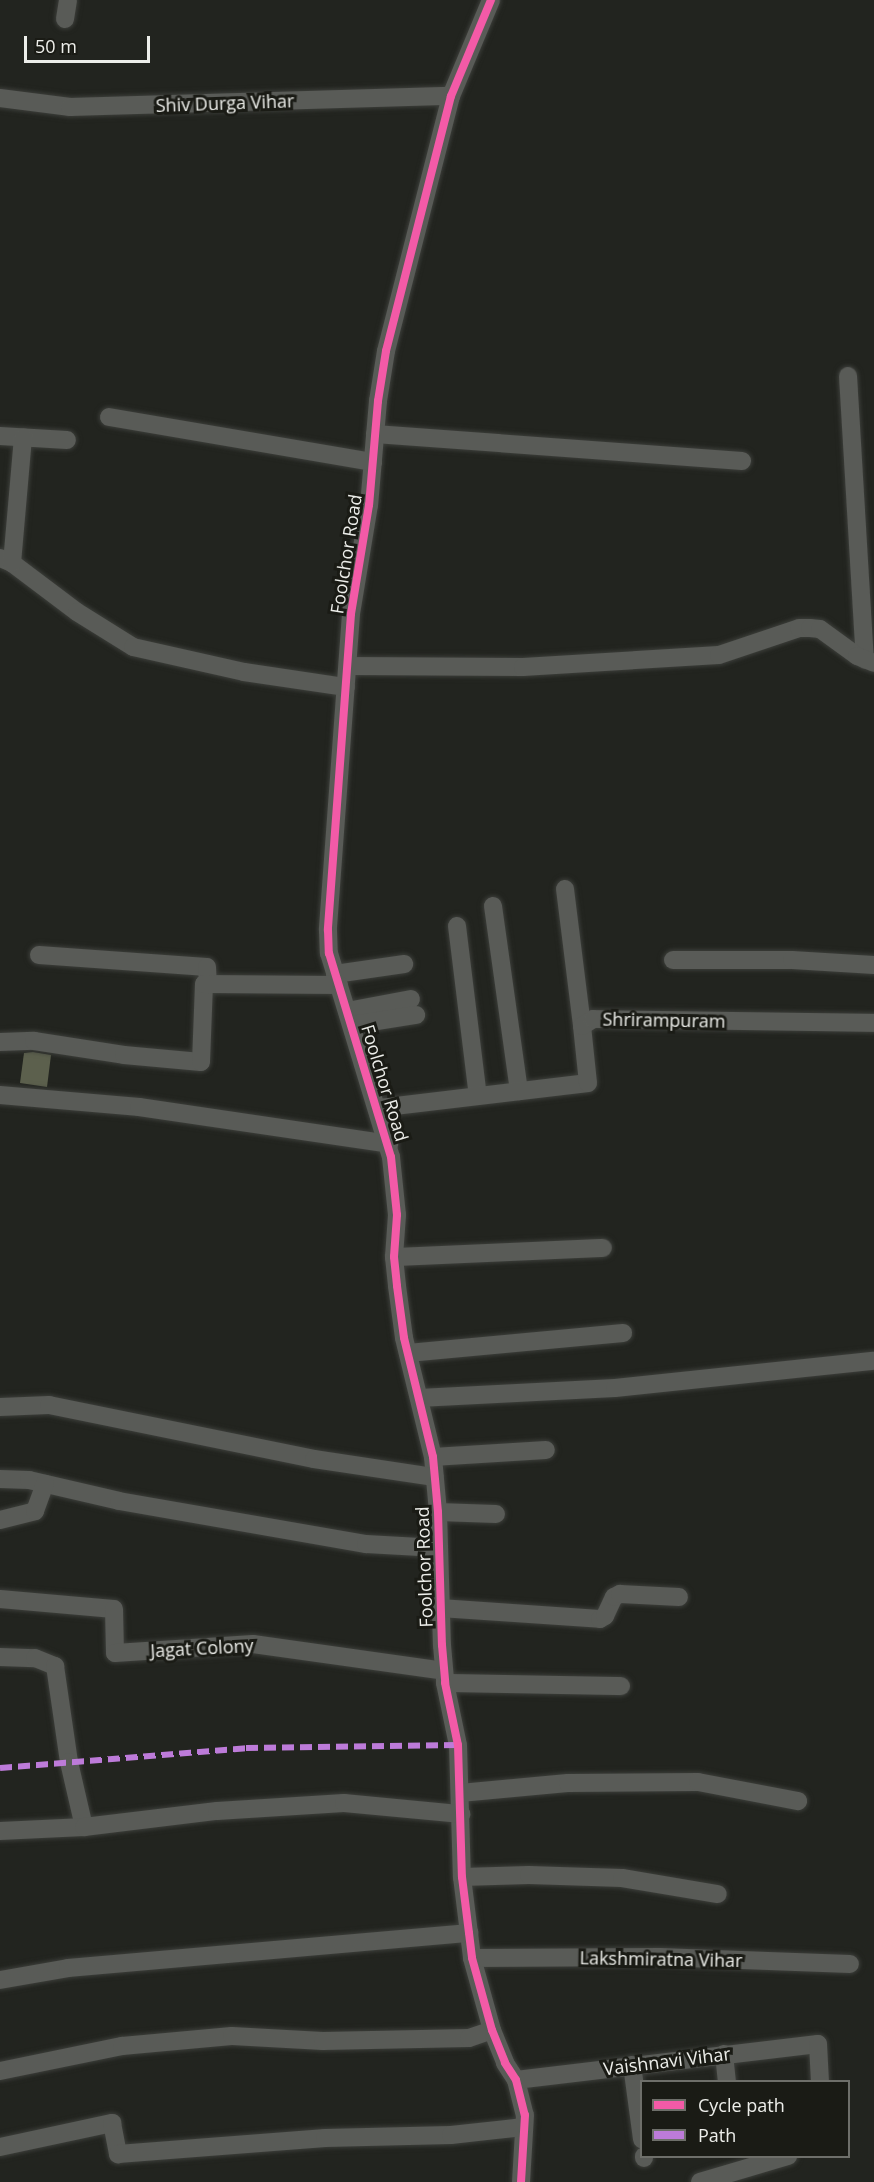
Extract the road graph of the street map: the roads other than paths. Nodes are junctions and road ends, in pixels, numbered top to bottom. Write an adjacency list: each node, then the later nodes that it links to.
1 (68, 0): 3 (street)
2 (491, 0): 4 (street, Foolchor Road)
3 (65, 19)
4 (451, 96): 5 (street, Shiv Durga Vihar); 8 (street, Foolchor Road)
5 (0, 98)
6 (848, 376): 15 (street)
7 (109, 417): 13 (street)
8 (375, 434): 12 (street); 13 (street, Foolchor Road)
9 (0, 436): 10 (street)
10 (23, 437): 11 (street); 14 (street)
11 (67, 440)
12 (742, 461)
13 (373, 462): 16 (street, Foolchor Road)
14 (6, 561): 17 (street)
15 (870, 661): 16 (street)
16 (348, 666): 17 (street, Foolchor Road)
17 (346, 687): 25 (street, Foolchor Road)
18 (565, 889): 30 (street)
19 (493, 906): 32 (street)
20 (457, 926): 34 (street)
21 (39, 955): 26 (street)
22 (673, 960): 24 (street)
23 (404, 964): 25 (street)
24 (874, 965)
25 (337, 980): 26 (street); 28 (street, Foolchor Road)
26 (208, 984): 31 (street)
27 (414, 1007): 28 (street)
28 (349, 1018): 35 (street, Foolchor Road)
29 (874, 1023): 30 (street, Shrirampuram)
30 (582, 1026): 32 (street, Shrirampuram)
31 (0, 1042)
32 (519, 1091): 34 (street, Shrirampuram)
33 (0, 1095): 36 (street)
34 (478, 1096): 35 (street, Shrirampuram)
35 (378, 1108): 36 (street, Foolchor Road)
36 (389, 1144): 38 (street, Foolchor Road)
37 (603, 1248): 38 (street)
38 (394, 1257): 40 (street, Foolchor Road)
39 (623, 1333): 40 (street)
40 (408, 1353): 42 (street, Foolchor Road)
41 (874, 1361): 42 (street)
42 (419, 1398): 45 (street, Foolchor Road)
43 (0, 1407): 46 (street)
44 (546, 1450): 45 (street)
45 (433, 1457): 46 (street, Foolchor Road)
46 (435, 1478): 49 (street, Foolchor Road)
47 (0, 1479): 48 (street)
48 (45, 1484): 51 (street); 52 (street)
49 (438, 1512): 50 (street); 52 (street, Foolchor Road)
50 (496, 1514)
51 (0, 1520)
52 (438, 1548): 55 (street, Foolchor Road)
53 (679, 1597): 55 (street)
54 (0, 1599): 57 (street, Jagat Colony)
55 (440, 1608): 57 (street, Foolchor Road)
56 (0, 1657): 62 (street)
57 (445, 1677): 58 (street); 59 (street, Foolchor Road)
58 (621, 1686)
59 (459, 1793): 60 (street); 61 (street, Foolchor Road)
60 (798, 1801)
61 (461, 1814): 62 (street); 64 (street, Foolchor Road)
62 (84, 1827): 63 (street)
63 (0, 1831)
64 (462, 1877): 65 (street); 66 (street, Foolchor Road)
65 (718, 1894)
66 (469, 1933): 67 (street, Foolchor Road); 69 (street)
67 (472, 1959): 68 (street, Lakshmiratna Vihar); 70 (street, Foolchor Road)
68 (850, 1964)
69 (0, 1980)
70 (492, 2030): 73 (street); 74 (street, Foolchor Road)
71 (724, 2054): 72 (street, Vaishnavi Vihar); 75 (street); 76 (street, Vaishnavi Vihar)
72 (632, 2065): 74 (street, Vaishnavi Vihar); 77 (street)
73 (0, 2071)
74 (516, 2080): 78 (street, Foolchor Road)
75 (727, 2080)
76 (820, 2080)
77 (640, 2124)
78 (524, 2127): 79 (street); 81 (street, Foolchor Road)
79 (0, 2147)
80 (784, 2158): 82 (street)
81 (522, 2182)
82 (700, 2182)

